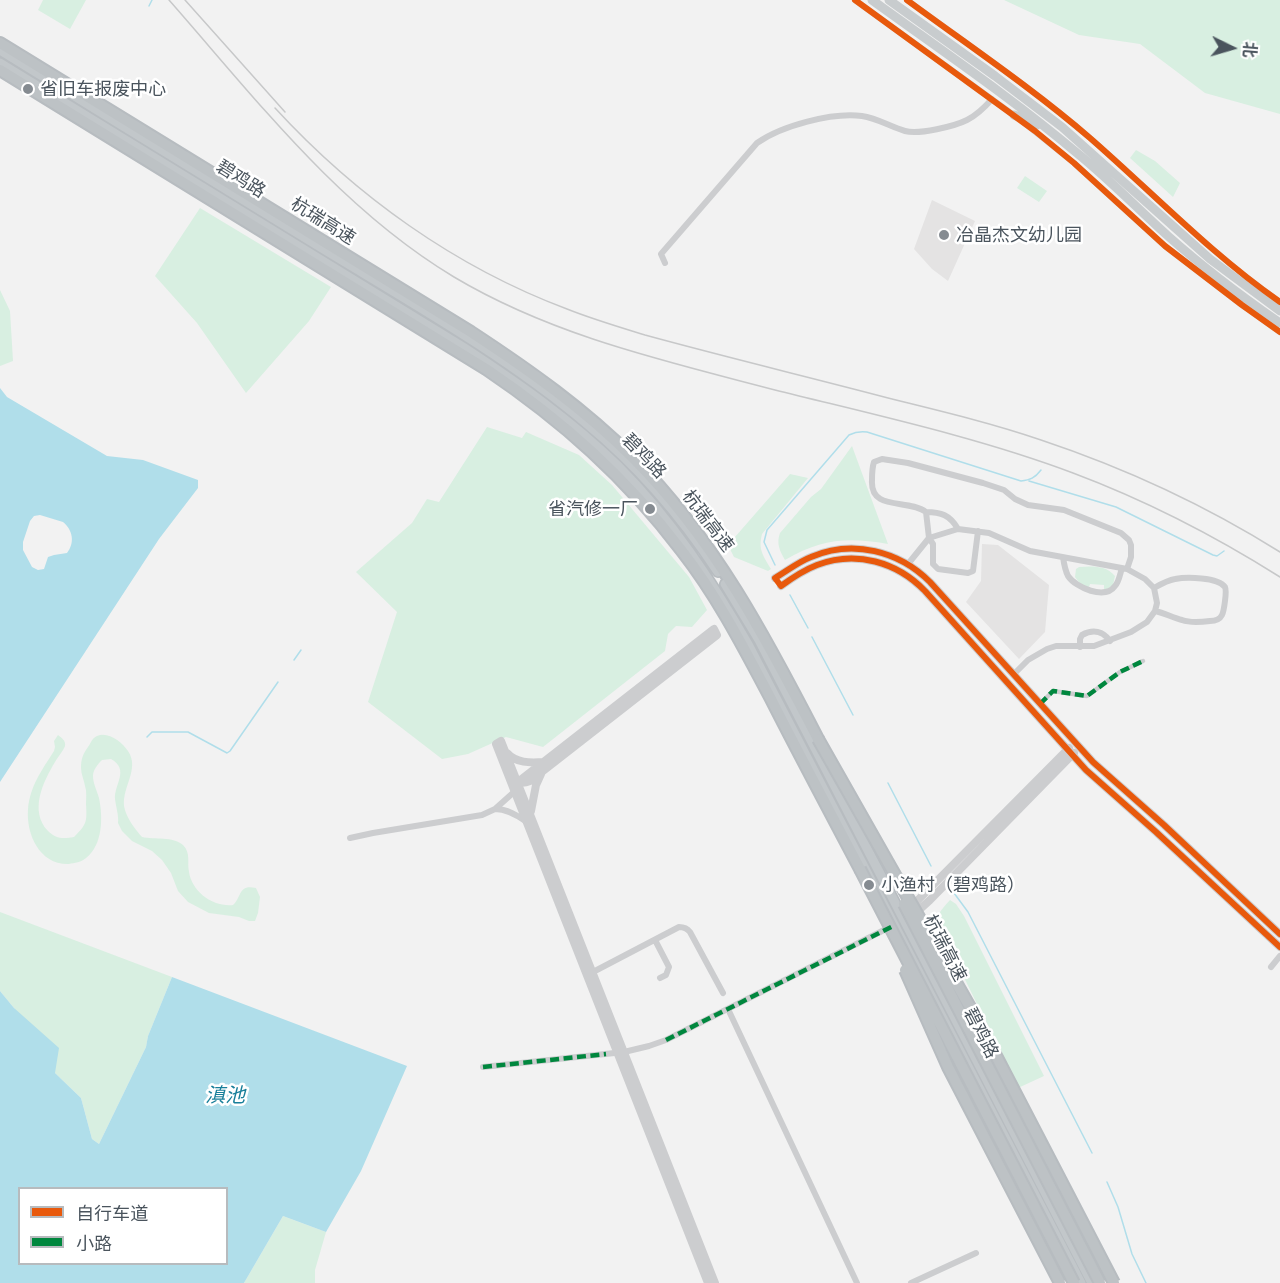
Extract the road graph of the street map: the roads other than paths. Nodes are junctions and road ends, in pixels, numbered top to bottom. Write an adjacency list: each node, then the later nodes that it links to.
1 (855, 0): 9 (street)
2 (872, 0): 11 (main road)
3 (889, 0): 14 (main road)
4 (907, 0): 13 (street)
5 (0, 42): 33 (highway, 杭瑞高速)
6 (0, 51): 46 (highway, 碧鸡路)
7 (0, 63): 47 (highway, 碧鸡路)
8 (0, 70): 45 (highway)
9 (992, 99): 10 (street); 12 (street)
10 (1014, 115): 11 (main road); 16 (street)
11 (1052, 132): 15 (main road)
12 (665, 263)
13 (1280, 303)
14 (1280, 311)
15 (1280, 323)
16 (1280, 332)
17 (926, 512): 18 (street); 20 (street); 23 (street)
18 (958, 529): 19 (street); 20 (street)
19 (978, 531): 20 (street); 21 (street)
20 (929, 538): 22 (street)
21 (1063, 557): 23 (street); 23 (street)
22 (908, 564): 24 (street); 31 (street)
23 (1124, 569): 26 (street)
24 (776, 578): 25 (street)
25 (781, 586): 36 (street)
26 (1154, 588): 27 (street); 27 (street)
27 (1155, 611): 28 (street)
28 (1110, 641): 29 (street); 29 (street)
29 (1080, 647): 31 (street)
30 (1143, 661): 32 (street)
31 (1014, 674): 32 (street)
32 (1040, 704): 34 (street)
33 (818, 739): 68 (highway, 杭瑞高速, bridge); 69 (highway, bridge)
34 (1077, 745): 36 (street); 48 (street)
35 (506, 751): 37 (street); 38 (street); 39 (street)
36 (1069, 752): 46 (street); 50 (street)
37 (544, 766): 37 (street); 39 (street); 43 (street)
38 (508, 776): 39 (street); 40 (street)
39 (518, 782): 41 (street); 43 (street)
40 (514, 792): 41 (street); 42 (street)
41 (518, 801): 43 (street)
42 (495, 809): 43 (street); 44 (street)
43 (529, 819): 53 (street); 57 (street)
44 (350, 838)
45 (860, 869): 64 (highway, bridge); 65 (highway, bridge)
46 (901, 914): 67 (highway, 碧鸡路)
47 (895, 925): 56 (street); 66 (highway, 碧鸡路)
48 (1280, 934)
49 (655, 940): 53 (street); 54 (street); 55 (street)
50 (1280, 947)
51 (1280, 956): 52 (street)
52 (1271, 967)
53 (593, 972): 57 (street)
54 (660, 978)
55 (723, 993)
56 (728, 1009): 57 (street); 62 (street)
57 (621, 1052): 58 (street); 60 (street); 61 (street)
58 (483, 1067)
59 (976, 1253): 63 (street)
60 (708, 1283)
61 (715, 1283)
62 (857, 1283)
63 (911, 1283)
64 (1060, 1283)
65 (1074, 1283)
66 (1081, 1283)
67 (1092, 1283)
68 (1100, 1283)
69 (1114, 1283)

